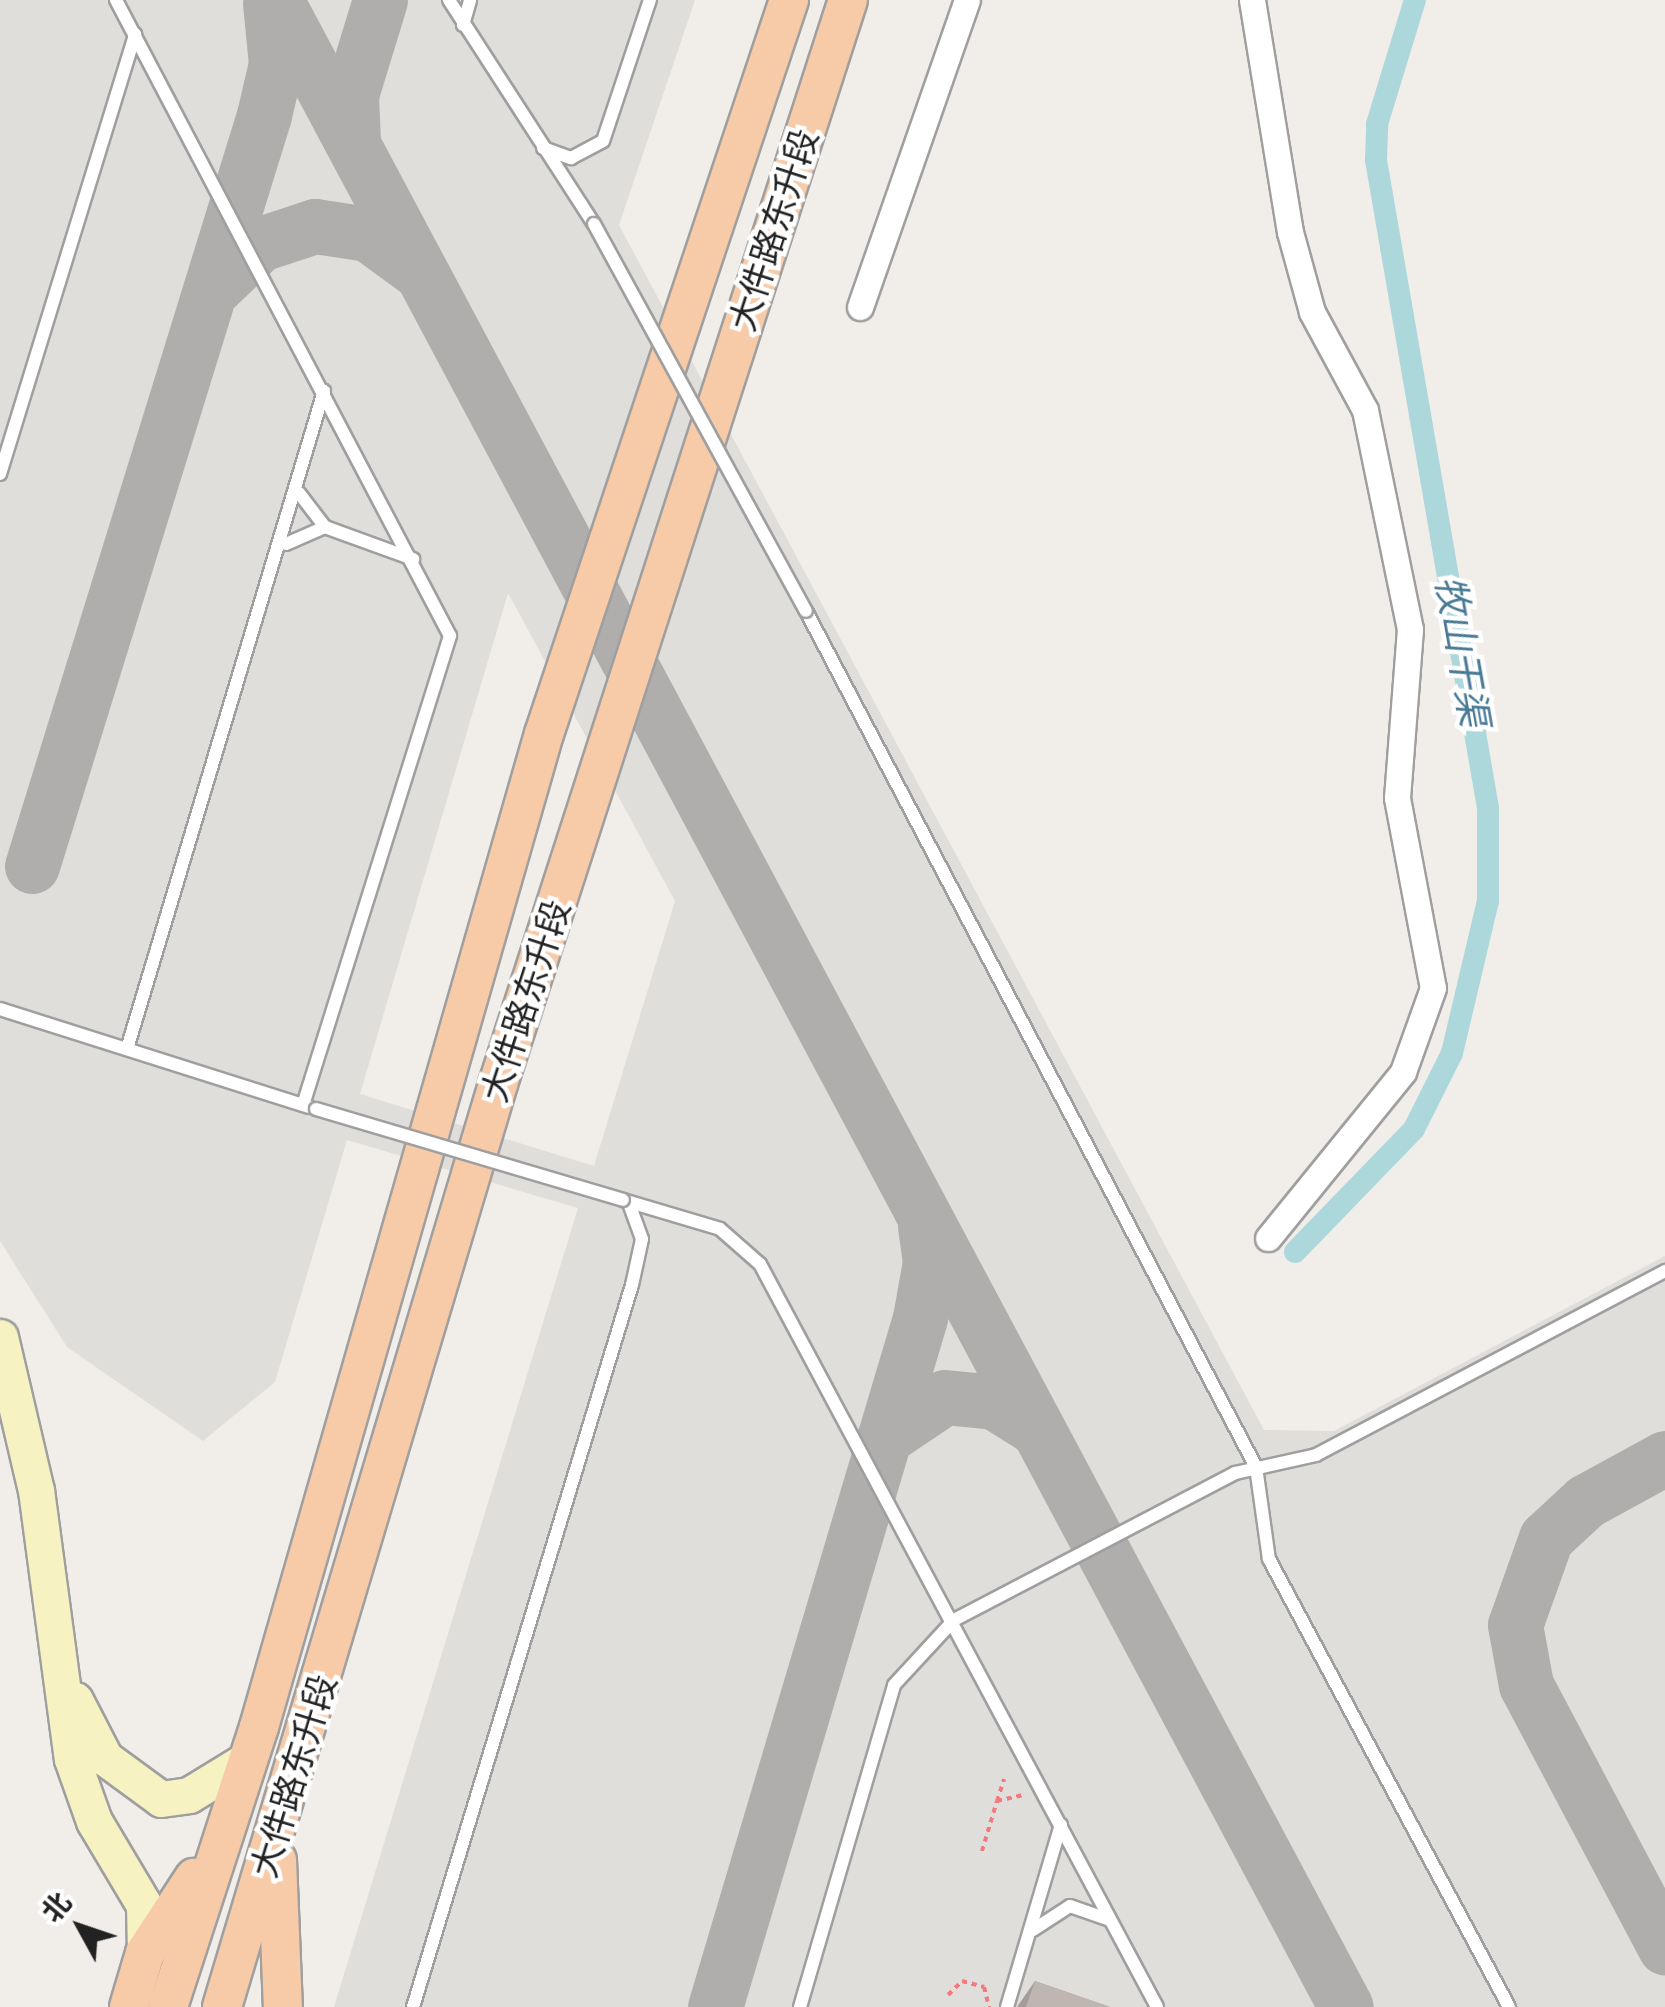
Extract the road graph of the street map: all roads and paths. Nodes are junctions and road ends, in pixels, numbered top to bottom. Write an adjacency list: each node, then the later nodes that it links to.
1 (116, 0): 10 (lane)
2 (449, 0): 9 (lane)
3 (470, 0): 9 (lane)
4 (650, 0): 11 (lane)
5 (789, 0): 29 (main road, 大件路东升段)
6 (848, 0): 35 (main road, 大件路东升段)
7 (967, 0): 12 (street)
8 (1252, 0): 23 (street)
9 (463, 24): 11 (lane)
10 (135, 34): 13 (lane); 14 (lane)
11 (537, 143): 26 (lane, bridge)
12 (860, 307)
13 (321, 379): 15 (lane); 18 (lane)
14 (0, 474)
15 (299, 493): 16 (lane); 17 (lane)
16 (325, 527): 17 (lane); 18 (lane)
17 (283, 546): 20 (lane)
18 (415, 561): 21 (lane)
19 (0, 1008): 20 (lane)
20 (127, 1049): 21 (lane)
21 (310, 1107): 22 (lane, bridge)
22 (622, 1200): 28 (lane); 45 (lane)
23 (1268, 1238)
24 (1665, 1271): 26 (lane)
25 (0, 1337): 27 (street)
26 (1256, 1468): 28 (lane); 50 (lane)
27 (53, 1615): 29 (street); 39 (street)
28 (954, 1620): 31 (lane); 46 (lane)
29 (248, 1760): 34 (main road, 大件路东升段)
30 (1004, 1779): 32 (path)
31 (1043, 1790): 32 (path); 33 (lane)
32 (997, 1800): 36 (path)
33 (1061, 1824): 37 (lane); 38 (lane)
34 (222, 1834): 39 (main road); 42 (main road, 大件路东升段)
35 (276, 1834): 43 (main road, 大件路东升段); 44 (main road)
36 (982, 1851)
37 (1113, 1922): 38 (lane); 49 (lane)
38 (1025, 1946): 48 (lane)
39 (145, 1953): 41 (main road)
40 (948, 1995): 47 (path)
41 (129, 2007)
42 (168, 2007)
43 (222, 2007)
44 (283, 2007)
45 (413, 2007)
46 (800, 2007)
47 (989, 2007)
48 (1007, 2007)
49 (1157, 2007)
50 (1509, 2007)

